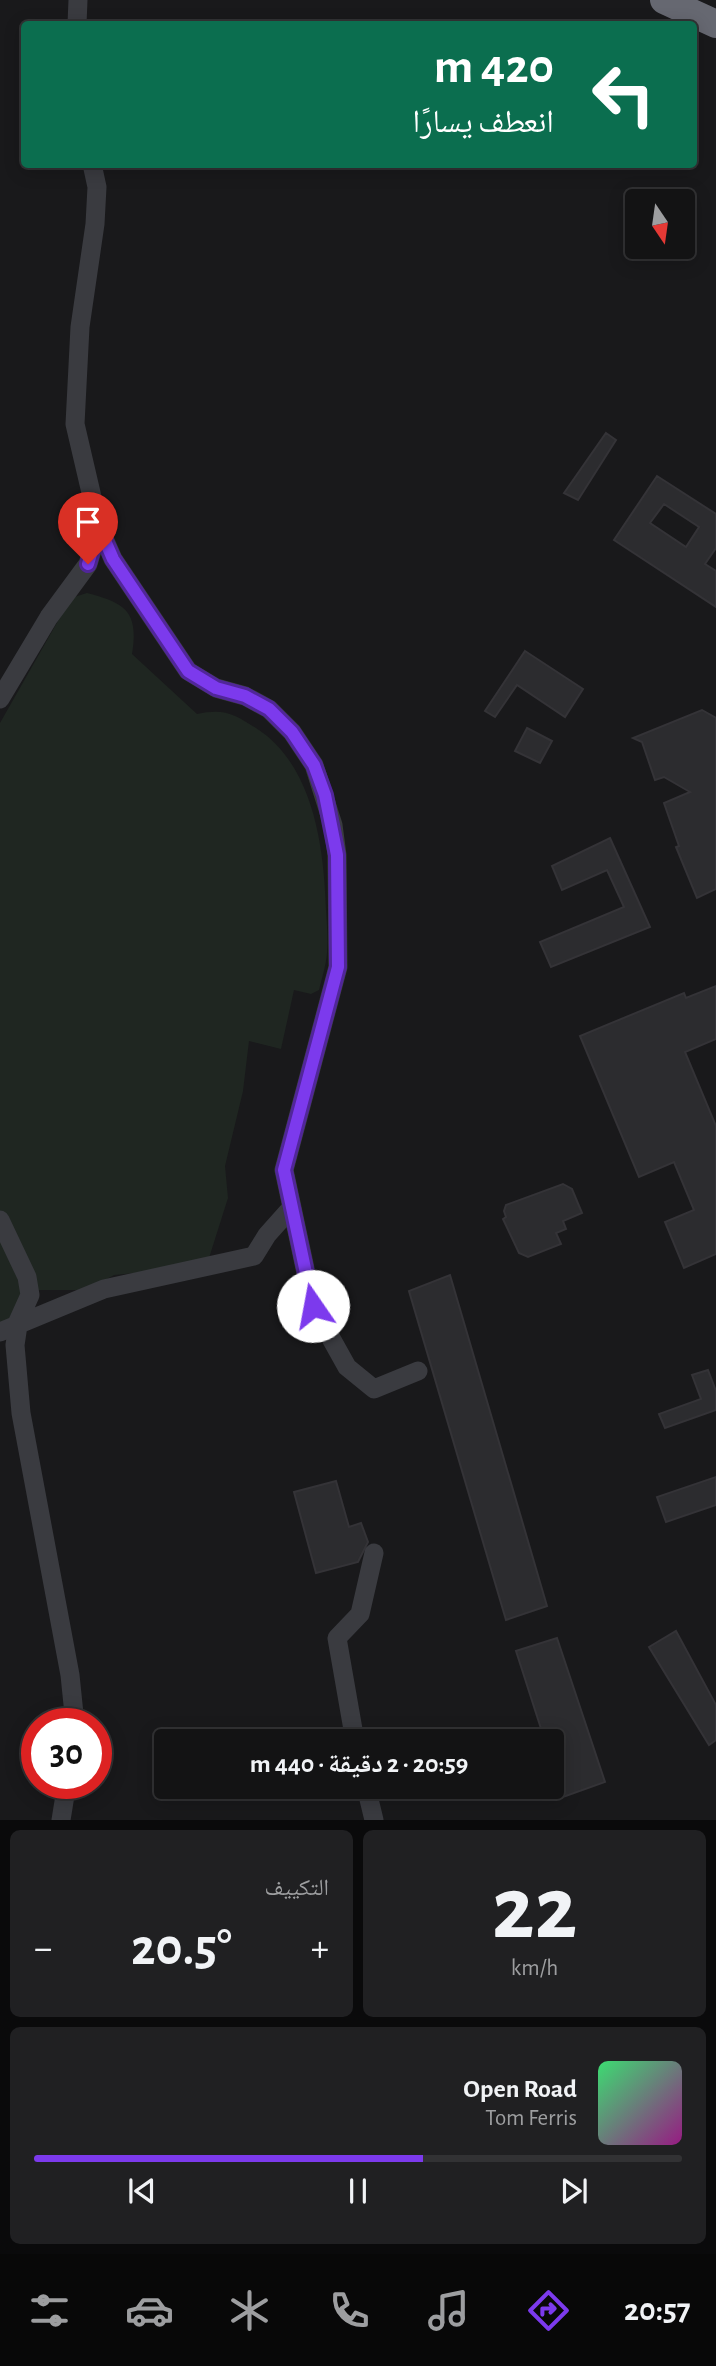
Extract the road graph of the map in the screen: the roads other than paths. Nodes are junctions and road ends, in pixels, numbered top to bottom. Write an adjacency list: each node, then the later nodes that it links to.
1 (78, 0): 3 (street)
2 (676, 6): 4 (highway); 5 (highway)
3 (77, 21)
4 (716, 24)
5 (716, 33)
6 (93, 168): 7 (street)
7 (99, 527): 8 (street); 9 (street)
8 (0, 699)
9 (292, 1207): 11 (street); 12 (street)
10 (0, 1220): 11 (street)
11 (11, 1328): 14 (street)
12 (418, 1371)
13 (374, 1553): 15 (street)
14 (73, 1708)
15 (353, 1729)
16 (64, 1799): 18 (street)
17 (369, 1799): 19 (street)
18 (61, 1820)
19 (374, 1820)

